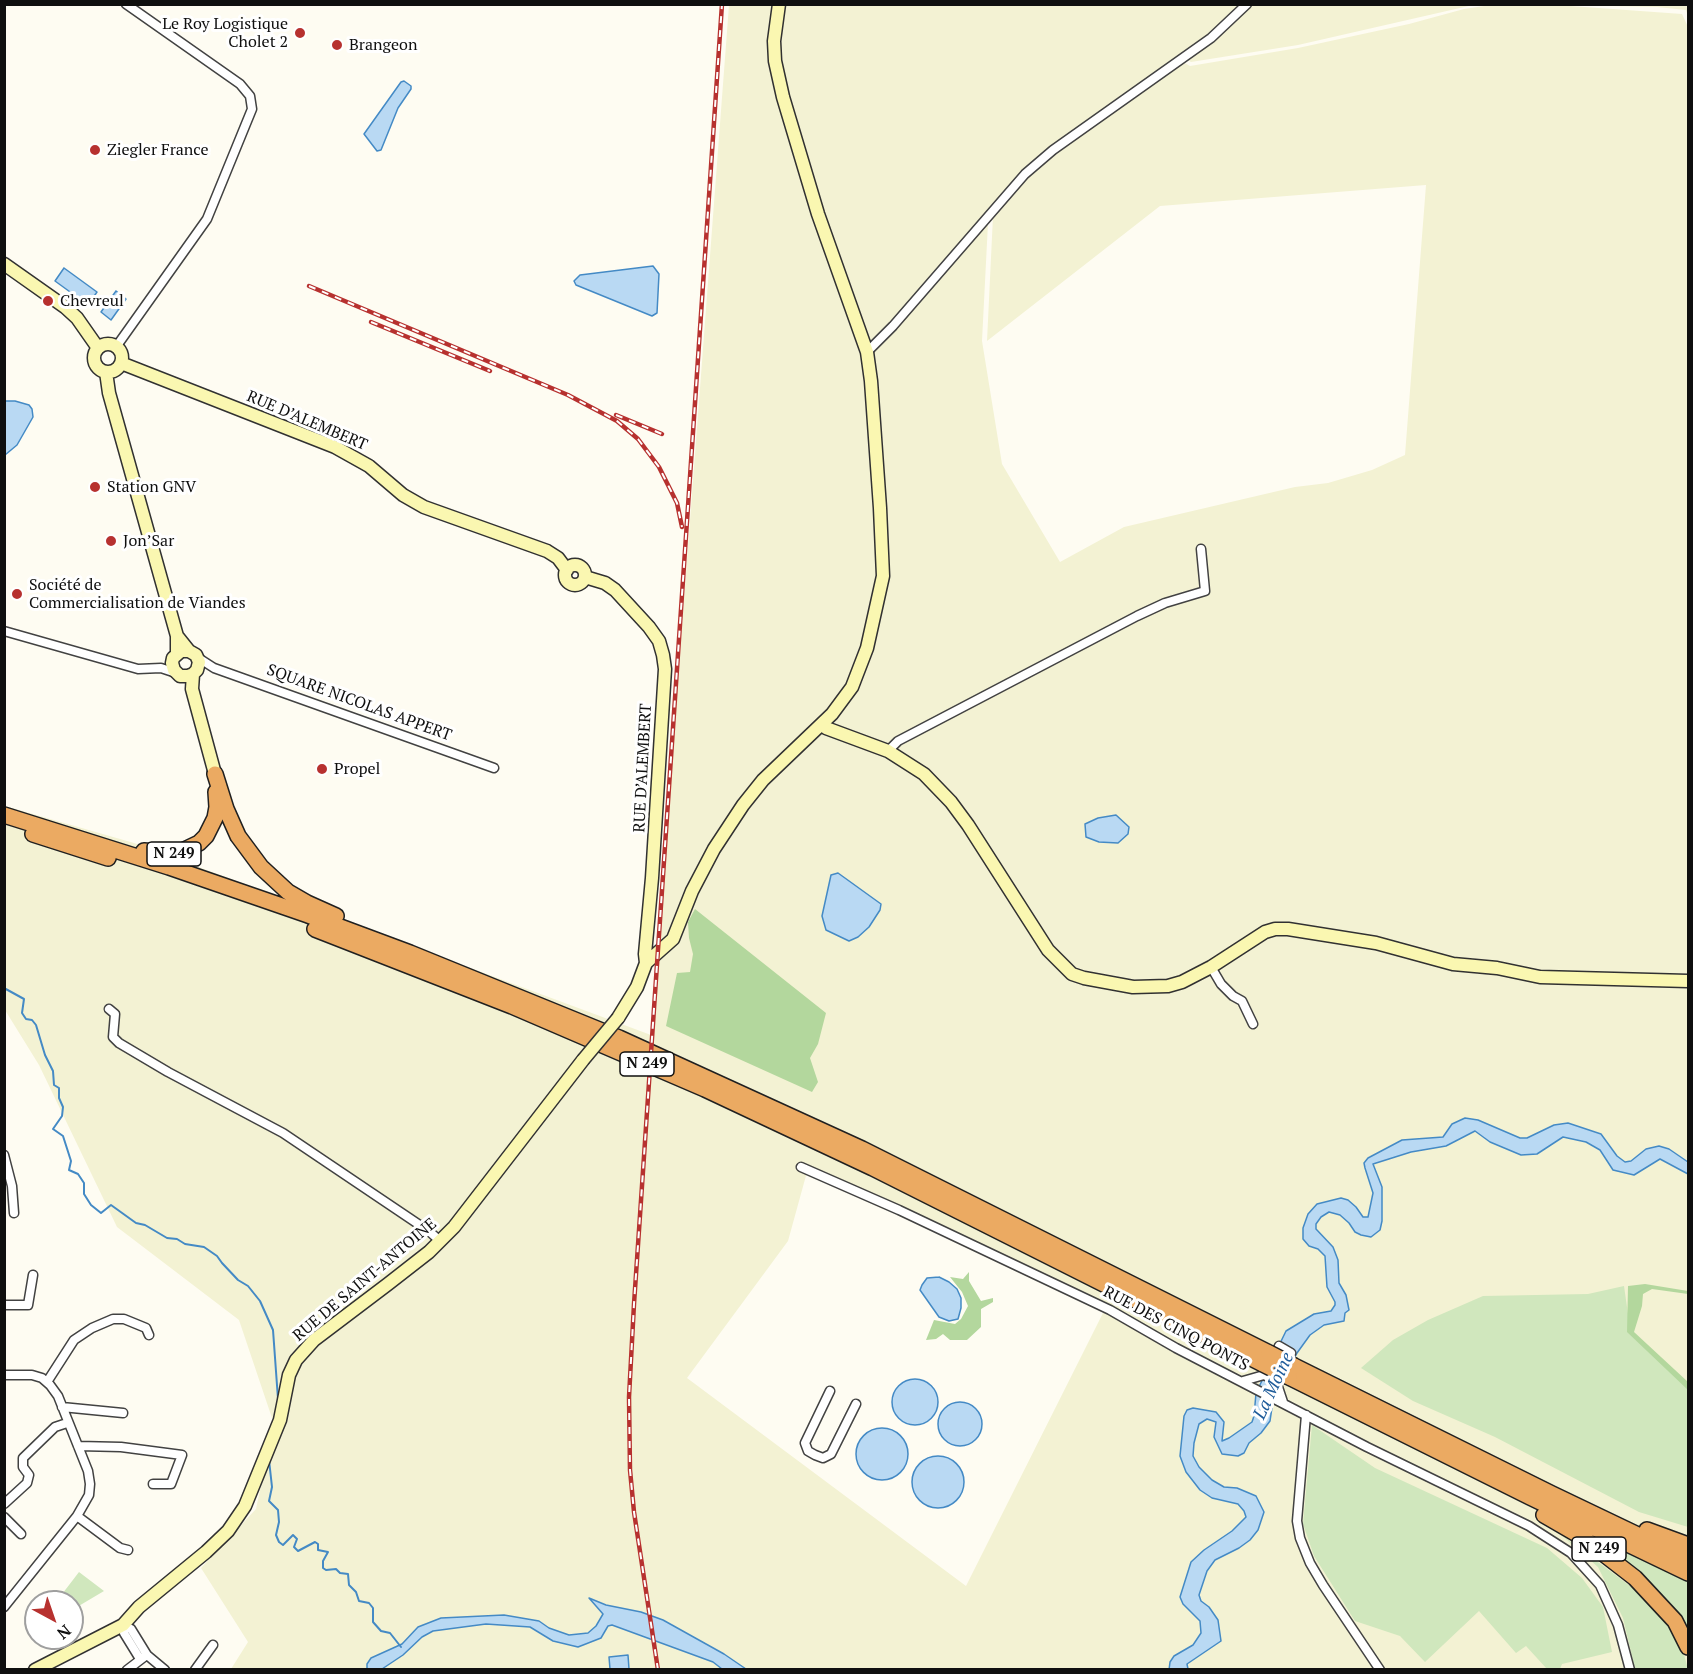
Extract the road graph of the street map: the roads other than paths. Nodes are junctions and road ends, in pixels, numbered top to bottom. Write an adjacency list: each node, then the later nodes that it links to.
1 (126, 4): 5 (street)
2 (779, 4): 7 (street)
3 (1247, 4): 7 (street)
4 (4, 264): 6 (street)
5 (116, 347): 6 (street); 8 (street)
6 (98, 348): 9 (street)
7 (867, 352): 16 (street)
8 (121, 363): 9 (street); 24 (street, RUE D’ALEMBERT)
9 (106, 372): 12 (street)
10 (1201, 549): 17 (street)
11 (4, 631): 13 (street)
12 (184, 655): 13 (street); 14 (street, SQUARE NICOLAS APPERT); 15 (street); 15 (street)
13 (161, 668): 15 (street)
14 (214, 668): 15 (street, SQUARE NICOLAS APPERT); 18 (street, SQUARE NICOLAS APPERT)
15 (187, 674): 19 (street)
16 (822, 724): 17 (street); 24 (street)
17 (888, 751): 25 (street)
18 (494, 768)
19 (215, 774): 22 (highway, N 249); 23 (highway, N 249)
20 (4, 815): 22 (highway, N 249)
21 (4, 826): 37 (highway, N 249)
22 (75, 836): 23 (highway, N 249)
23 (410, 952): 37 (highway, N 249)
24 (646, 963): 33 (street, RUE DE SAINT-ANTOINE, bridge)
25 (1211, 967): 26 (street); 28 (street)
26 (1689, 981)
27 (109, 1009): 33 (street)
28 (1253, 1024)
29 (4, 1155): 31 (street)
30 (801, 1167): 40 (street, RUE DES CINQ PONTS)
31 (8, 1186): 32 (street)
32 (14, 1213)
33 (440, 1241): 62 (street, RUE DE SAINT-ANTOINE)
34 (33, 1275): 35 (street)
35 (4, 1305)
36 (149, 1335): 41 (street)
37 (1269, 1360): 38 (highway, N 249, bridge); 38 (street); 40 (street)
38 (1287, 1369): 44 (street); 50 (highway, N 249); 52 (highway, N 249)
39 (4, 1375): 41 (street)
40 (1240, 1380): 44 (street, RUE DES CINQ PONTS)
41 (47, 1382): 45 (street)
42 (830, 1391): 43 (street)
43 (856, 1404)
44 (1286, 1404): 47 (street, RUE DES CINQ PONTS)
45 (62, 1407): 46 (street); 48 (street)
46 (123, 1413)
47 (1306, 1415): 70 (street); 71 (street, RUE DES CINQ PONTS)
48 (68, 1423): 49 (street); 53 (street)
49 (78, 1446): 51 (street); 54 (street)
50 (1488, 1477): 60 (highway, N 249); 64 (highway, N 249)
51 (153, 1484)
52 (1536, 1486): 57 (highway, N 249); 59 (highway, N 249)
53 (4, 1504)
54 (77, 1516): 58 (street); 61 (street)
55 (4, 1517): 56 (street)
56 (21, 1534)
57 (1689, 1545)
58 (128, 1550)
59 (1689, 1559)
60 (1689, 1573)
61 (4, 1607)
62 (123, 1625): 65 (street); 66 (street, RUE DE SAINT-ANTOINE)
63 (213, 1645): 69 (street)
64 (1689, 1647)
65 (143, 1657): 67 (street); 68 (street)
66 (35, 1670)
67 (127, 1670)
68 (165, 1670)
69 (195, 1670)
70 (1380, 1670)
71 (1630, 1670)

